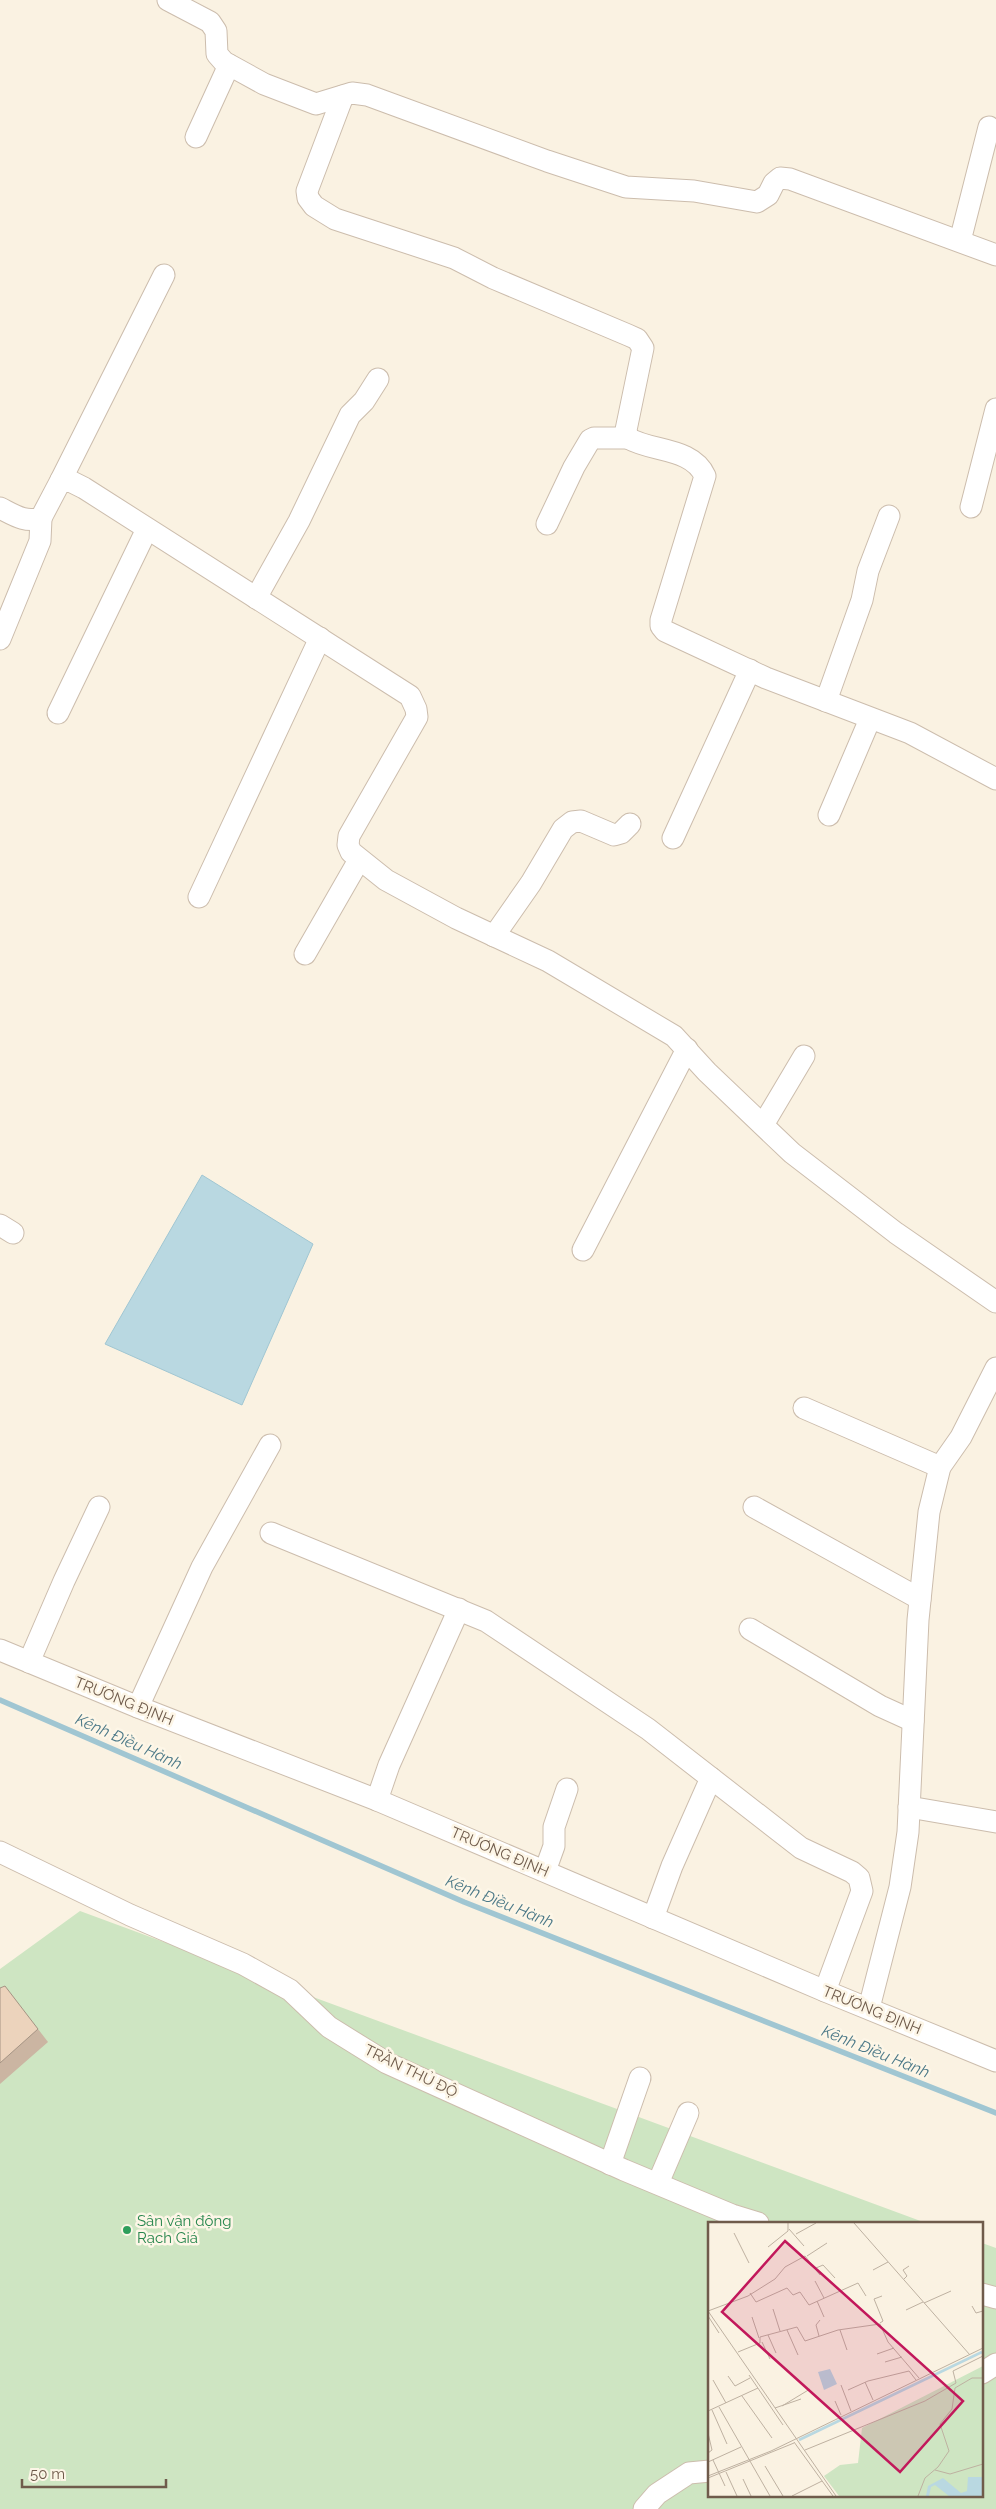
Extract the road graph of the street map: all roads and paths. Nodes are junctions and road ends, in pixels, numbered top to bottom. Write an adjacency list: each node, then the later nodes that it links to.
1 (168, 0): 2 (street)
2 (230, 65): 3 (street); 5 (street)
3 (342, 96): 6 (street); 11 (street)
4 (989, 128): 6 (street)
5 (196, 137)
6 (960, 242): 7 (street)
7 (996, 255)
8 (164, 275): 12 (street)
9 (378, 379): 19 (street)
10 (995, 418): 13 (street)
11 (628, 438): 17 (street); 22 (street)
12 (61, 480): 16 (street); 18 (street)
13 (971, 507)
14 (0, 508): 16 (street)
15 (889, 516): 23 (street)
16 (41, 518): 21 (street)
17 (547, 524)
18 (146, 529): 19 (street); 24 (street)
19 (256, 598): 20 (street)
20 (320, 638): 30 (street); 31 (street)
21 (0, 639)
22 (750, 670): 23 (street); 29 (street)
23 (826, 701): 25 (street)
24 (58, 713)
25 (870, 718): 26 (street); 27 (street)
26 (996, 779)
27 (829, 815)
28 (630, 824): 32 (street)
29 (673, 838)
30 (359, 860): 32 (street); 33 (street)
31 (199, 897)
32 (494, 936): 34 (street)
33 (305, 954)
34 (687, 1050): 36 (street); 37 (street)
35 (804, 1056): 36 (street)
36 (763, 1125): 38 (street)
37 (583, 1250)
38 (996, 1302)
39 (996, 1368): 42 (street)
40 (804, 1408): 42 (street)
41 (270, 1445): 51 (street)
42 (940, 1467): 46 (street)
43 (99, 1507): 50 (street)
44 (754, 1507): 46 (street)
45 (271, 1533): 47 (street)
46 (920, 1599): 52 (street)
47 (459, 1610): 53 (street); 55 (street)
48 (750, 1630): 52 (street)
49 (0, 1650): 50 (street, TRƯƠNG ĐỊNH)
50 (30, 1662): 51 (street, TRƯƠNG ĐỊNH)
51 (138, 1707): 55 (street, TRƯƠNG ĐỊNH)
52 (913, 1721): 56 (street)
53 (711, 1778): 60 (street); 61 (street)
54 (567, 1789): 59 (street)
55 (377, 1800): 59 (street, TRƯƠNG ĐỊNH)
56 (909, 1807): 57 (street); 62 (street)
57 (996, 1822)
58 (0, 1852): 66 (street, TRẦN THỦ ĐỘ)
59 (546, 1871): 60 (street, TRƯƠNG ĐỊNH)
60 (653, 1918): 61 (street, TRƯƠNG ĐỊNH)
61 (825, 1991): 62 (street, TRƯƠNG ĐỊNH)
62 (870, 2008): 63 (street, TRƯƠNG ĐỊNH)
63 (996, 2061)
64 (640, 2078): 66 (street)
65 (688, 2113): 67 (street)
66 (610, 2164): 67 (street, TRẦN THỦ ĐỘ)
67 (658, 2183): 68 (street, TRẦN THỦ ĐỘ)
68 (755, 2222)
69 (996, 2364): 70 (street)
70 (984, 2372)
71 (708, 2471): 72 (street)
72 (644, 2509)

